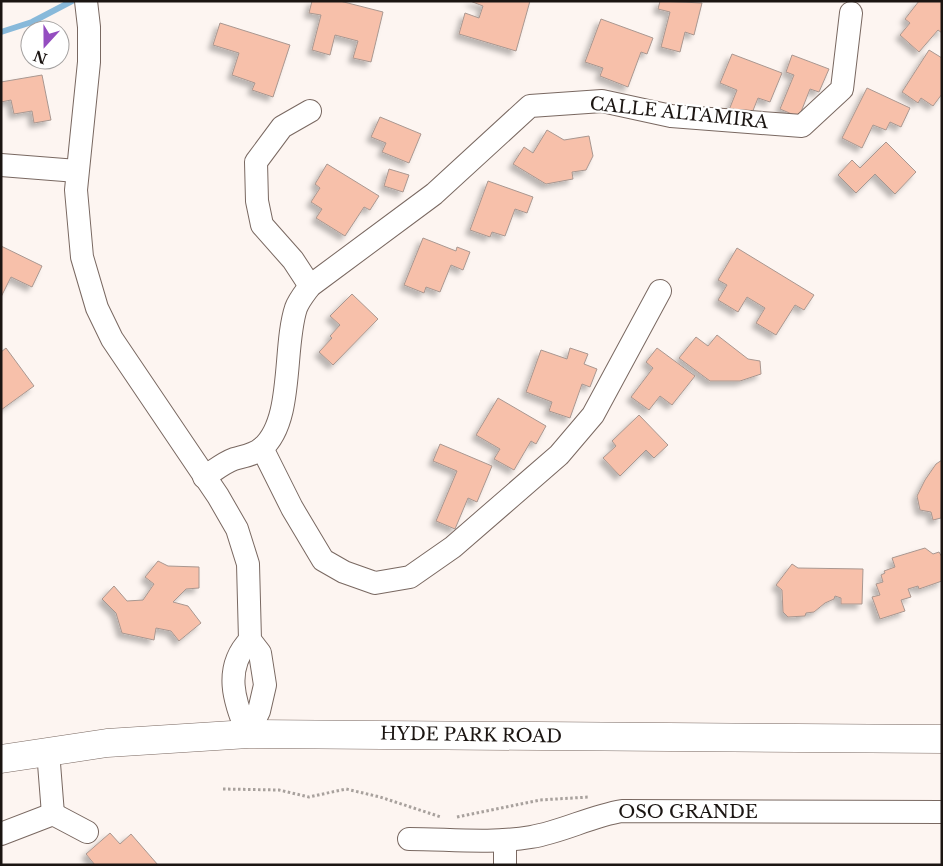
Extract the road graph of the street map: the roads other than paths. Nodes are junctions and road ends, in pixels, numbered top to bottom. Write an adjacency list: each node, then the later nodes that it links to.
1 (86, 6): 5 (street)
2 (851, 13): 6 (street, CALLE ALTAMIRA)
3 (310, 111): 6 (street)
4 (1, 165): 5 (street)
5 (77, 171): 9 (street)
6 (310, 286): 8 (street, CALLE ALTAMIRA)
7 (660, 291): 8 (street)
8 (262, 448): 9 (street)
9 (204, 477): 10 (street)
10 (250, 640): 11 (street); 11 (street)
11 (248, 734): 12 (main road, HYDE PARK ROAD); 13 (main road, HYDE PARK ROAD)
12 (942, 739)
13 (48, 751): 14 (main road, HYDE PARK ROAD); 16 (street)
14 (1, 759)
15 (942, 812): 20 (street, OSO GRANDE)
16 (54, 814): 17 (street); 18 (street)
17 (87, 832)
18 (1, 834)
19 (409, 839): 20 (street, OSO GRANDE)
20 (505, 840): 21 (street)
21 (506, 865)

